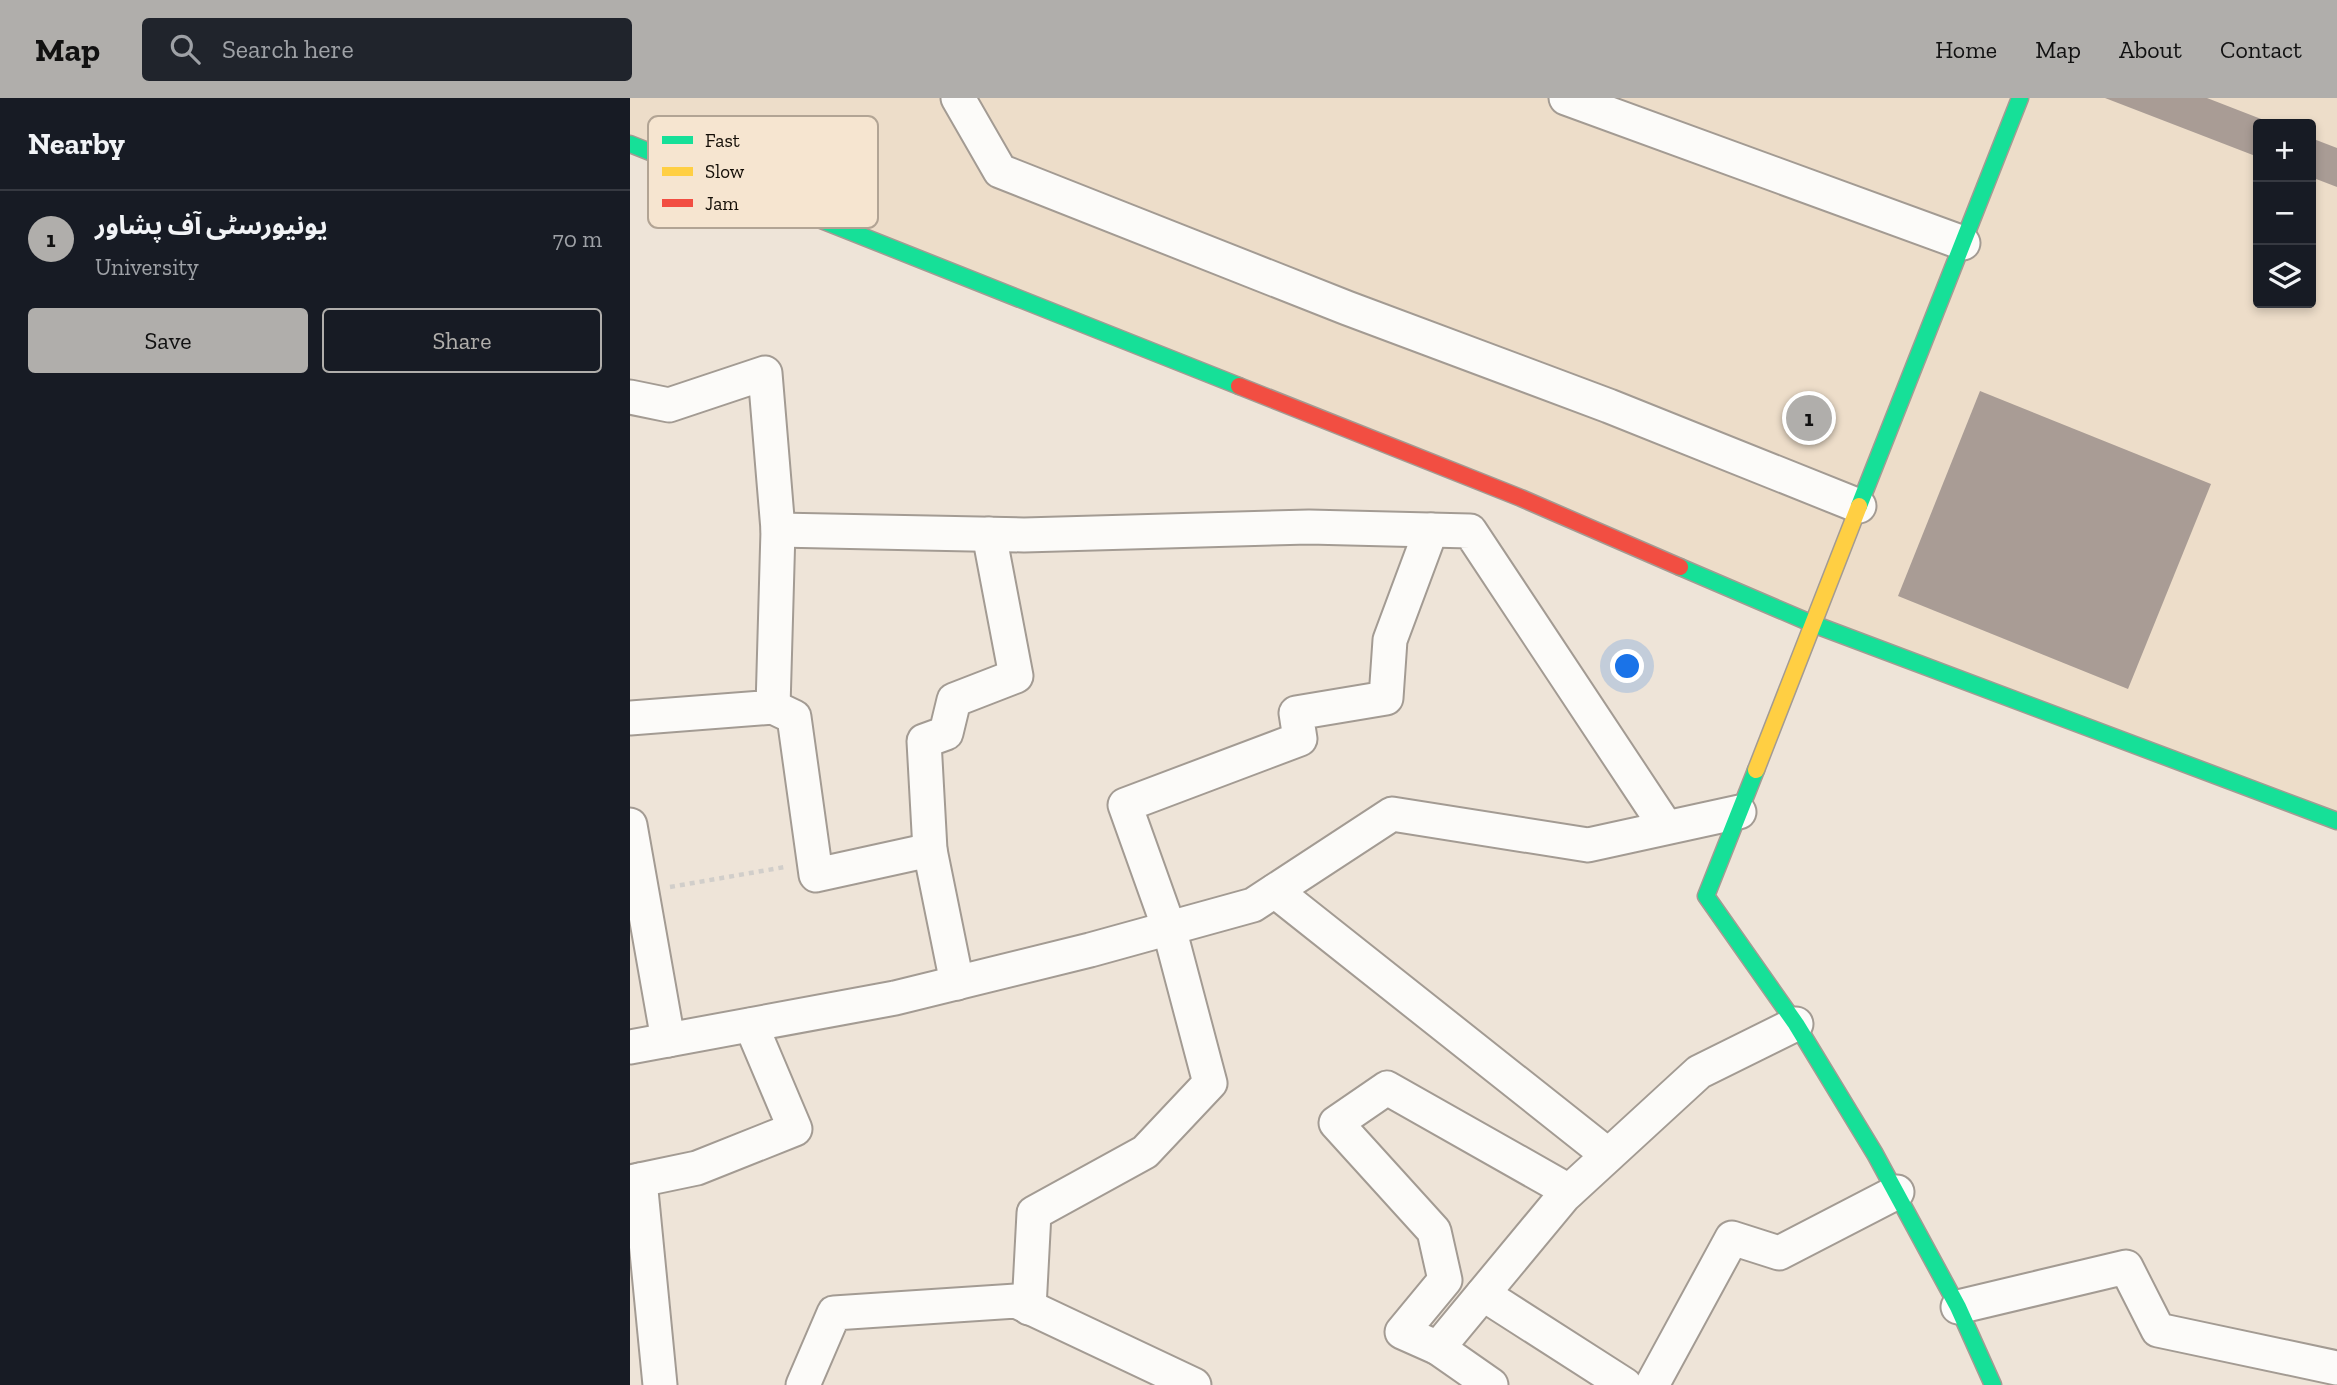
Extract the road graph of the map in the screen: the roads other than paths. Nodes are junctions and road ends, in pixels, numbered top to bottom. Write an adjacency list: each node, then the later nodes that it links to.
1 (958, 98): 10 (street)
2 (1566, 98): 4 (street)
3 (2020, 98): 8 (street)
4 (1626, 109): 8 (street)
5 (630, 144): 6 (street)
6 (648, 151)
7 (841, 228): 14 (street)
8 (1963, 243): 10 (street)
9 (630, 397): 11 (street)
10 (1859, 506): 14 (street)
11 (778, 530): 13 (street); 15 (street)
12 (1431, 530): 13 (street); 20 (street); 23 (street)
13 (989, 534): 21 (street)
14 (1813, 624): 17 (street); 18 (street)
15 (773, 707): 16 (street); 21 (street)
16 (630, 718)
17 (1740, 812): 20 (street); 25 (street)
18 (2337, 821)
19 (630, 824): 27 (street)
20 (1666, 827): 22 (street)
21 (930, 850): 24 (street)
22 (1275, 891): 23 (street); 29 (street)
23 (1169, 928): 24 (street); 35 (street)
24 (957, 983): 26 (street)
25 (1796, 1024): 29 (street); 32 (street)
26 (751, 1025): 27 (street); 30 (street)
27 (668, 1040): 28 (street)
28 (630, 1047)
29 (1608, 1155): 31 (street)
30 (635, 1181): 38 (street)
31 (1569, 1191): 33 (street); 36 (street)
32 (1897, 1192): 34 (street); 43 (street)
33 (1483, 1294): 36 (street); 42 (street)
34 (1958, 1307): 37 (street); 44 (street)
35 (1030, 1308): 39 (street); 40 (street)
36 (1438, 1348): 41 (street)
37 (2337, 1368)
38 (660, 1385)
39 (803, 1385)
40 (1194, 1385)
41 (1491, 1385)
42 (1625, 1385)
43 (1652, 1385)
44 (1993, 1385)

